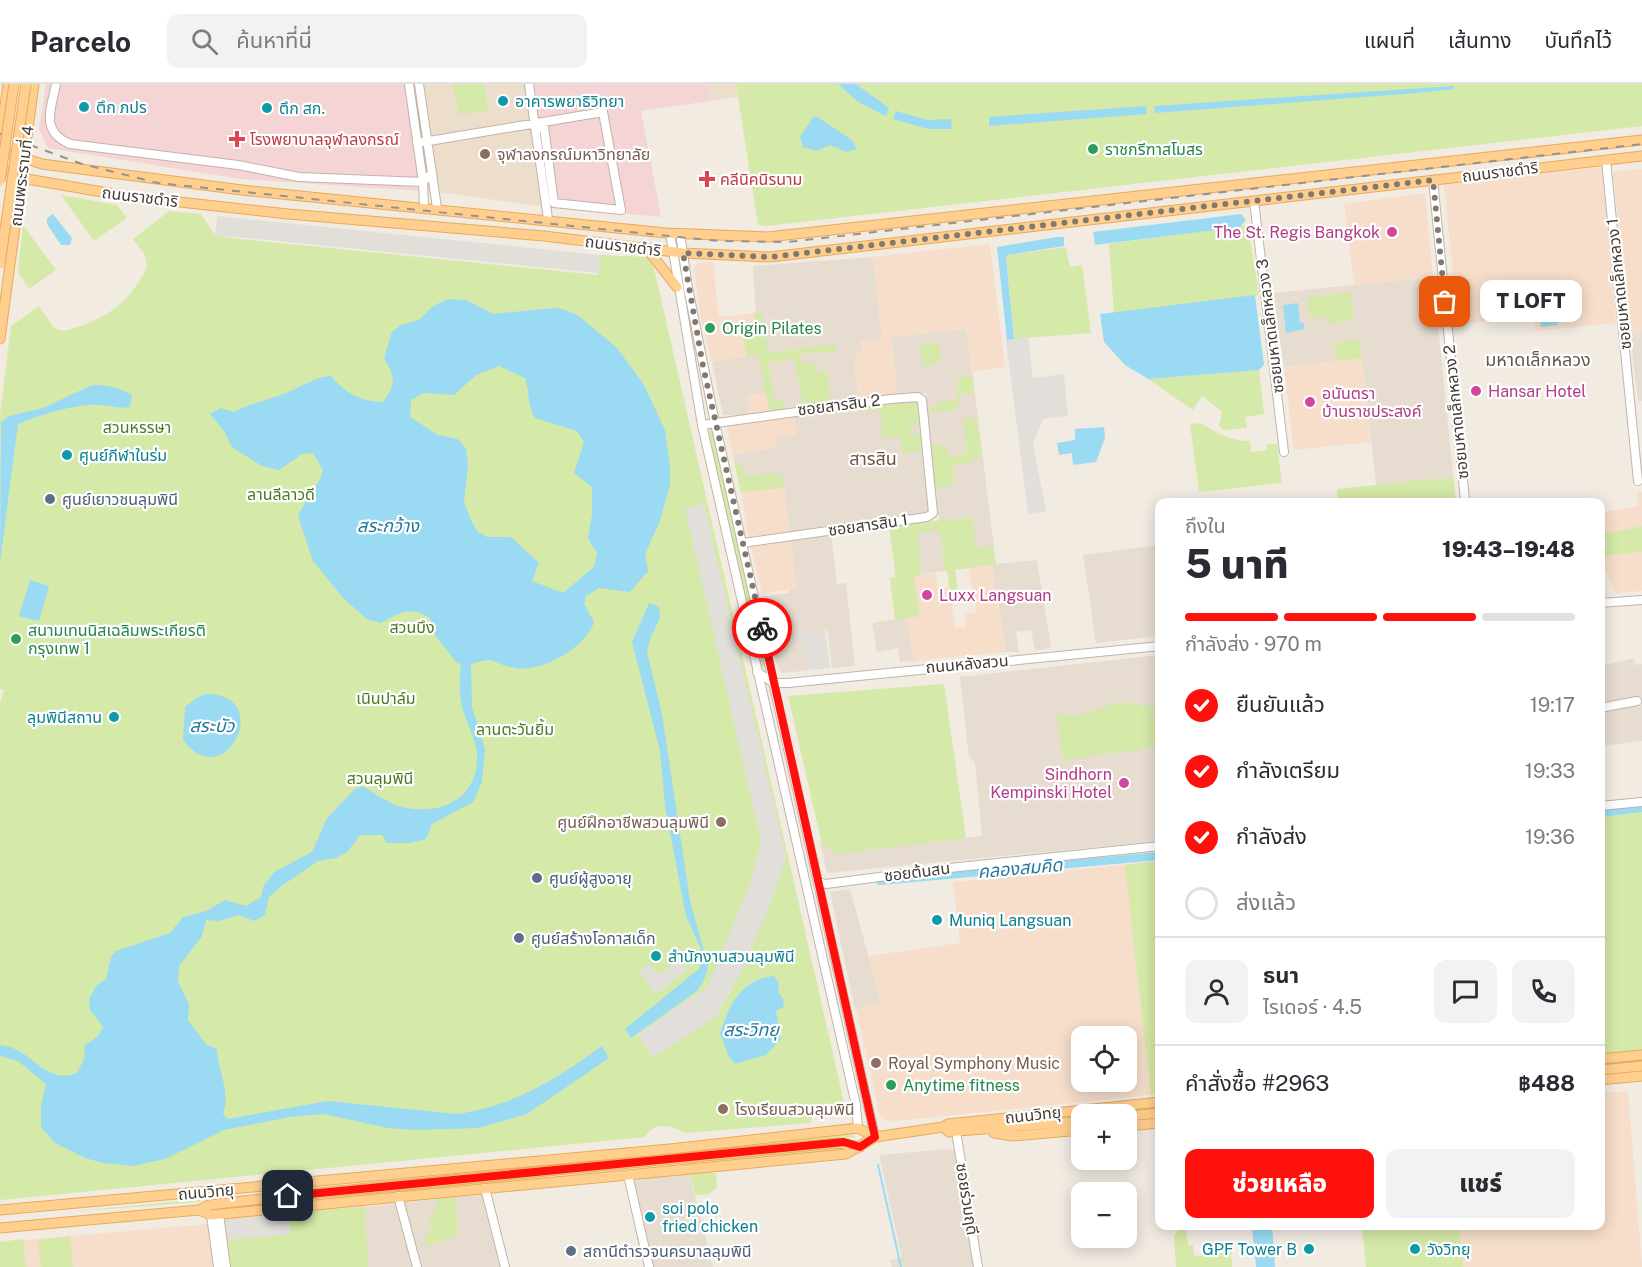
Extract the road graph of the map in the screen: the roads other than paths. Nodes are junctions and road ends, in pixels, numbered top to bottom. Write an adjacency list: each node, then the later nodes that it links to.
1 (8, 84): 11 (main road, ถนนพระรามที่ 4)
2 (14, 84): 24 (main road, ถนนพระรามที่ 4, bridge)
3 (26, 84): 45 (main road, ถนนพระรามที่ 4, bridge)
4 (34, 84): 17 (main road, ถนนพระรามที่ 4)
5 (56, 84): 26 (street)
6 (409, 84): 13 (street)
7 (419, 84): 12 (street)
8 (529, 84): 9 (street)
9 (534, 125): 9 (street); 12 (street); 35 (street)
10 (1642, 140): 14 (main road, ถนนราชดำริ)
11 (0, 141)
12 (427, 142): 13 (street); 21 (street)
13 (417, 143): 26 (street)
14 (1604, 145): 18 (main road); 19 (main road, ถนนราชดำริ)
15 (0, 150): 17 (main road, ถนนราชดำริ)
16 (1642, 156): 18 (main road, ถนนราชดำริ)
17 (24, 160): 22 (main road, ถนนพระรามที่ 4); 25 (main road, ถนนราชดำริ)
18 (1606, 160): 23 (main road, ถนนราชดำริ); 56 (street, ซอยมหาดเล็กหลวง 1)
19 (1431, 164): 23 (main road); 30 (main road, ถนนราชดำริ)
20 (0, 168): 22 (main road, ถนนราชดำริ)
21 (432, 173): 26 (street); 32 (street)
22 (22, 177): 28 (main road, ถนนราชดำริ); 47 (main road, ถนนพระรามที่ 4)
23 (1433, 180): 29 (main road, ถนนราชดำริ); 57 (street, ซอยมหาดเล็กหลวง 2)
24 (0, 181)
25 (169, 181): 27 (main road, ถนนราชดำริ); 28 (main road)
26 (423, 182): 31 (street)
27 (290, 194): 31 (main road, ถนนราชดำริ); 33 (main road)
28 (165, 200): 33 (main road, ถนนราชดำริ)
29 (1254, 201): 36 (main road, ถนนราชดำริ); 54 (street, ซอยมหาดเล็กหลวง 3)
30 (1083, 204): 36 (main road); 37 (main road, ถนนราชดำริ)
31 (424, 207): 32 (main road, ถนนราชดำริ)
32 (437, 208): 34 (main road, ถนนราชดำริ)
33 (288, 214): 38 (main road, ถนนราชดำริ)
34 (504, 215): 35 (main road, ถนนราชดำริ); 38 (main road)
35 (548, 219): 39 (main road, ถนนราชดำริ)
36 (1085, 220): 41 (main road, ถนนราชดำริ)
37 (925, 222): 40 (main road, ถนนราชดำริ); 41 (main road)
38 (503, 233): 42 (main road, ถนนราชดำริ)
39 (670, 233): 40 (main road, ถนนราชดำริ); 43 (street)
40 (680, 233): 44 (street)
41 (927, 239): 44 (main road, ถนนราชดำริ)
42 (647, 249): 43 (main road, ถนนราชดำริ); 46 (main road)
43 (672, 252): 44 (main road, ถนนราชดำริ); 46 (street)
44 (683, 253): 48 (street)
45 (0, 264)
46 (677, 287): 49 (street)
47 (0, 339)
48 (700, 350): 49 (street); 50 (street)
49 (689, 355): 51 (street)
50 (703, 366): 51 (street); 52 (street)
51 (692, 369): 53 (street)
52 (715, 423): 53 (street, ซอยสารสิน 2); 55 (street, ซอยสารสิน 2); 58 (street)
53 (702, 425): 62 (street)
54 (1284, 452)
55 (929, 453): 58 (street, ซอยสารสิน 1)
56 (1638, 481)
57 (1465, 498)
58 (743, 543): 63 (street)
59 (1642, 600): 60 (street)
60 (1605, 603)
61 (1155, 646): 63 (street, ถนนหลังสวน)
62 (757, 672): 63 (street); 85 (street)
63 (774, 683): 69 (street)
64 (1637, 701): 65 (street)
65 (1605, 707)
66 (1642, 802): 67 (street)
67 (1605, 806)
68 (1155, 847): 69 (street, ซอยต้นสน)
69 (819, 882): 89 (street)
70 (1642, 1055): 71 (main road)
71 (1605, 1059)
72 (1642, 1066): 73 (main road)
73 (1605, 1070)
74 (1642, 1076): 75 (main road)
75 (1605, 1080)
76 (1155, 1103): 77 (main road, ถนนวิทยุ)
77 (1137, 1105)
78 (1071, 1111): 84 (main road, ถนนวิทยุ)
79 (1155, 1114): 80 (main road)
80 (1137, 1119)
81 (1137, 1121): 83 (main road)
82 (1071, 1123): 86 (main road, ถนนวิทยุ)
83 (1155, 1123)
84 (943, 1127): 88 (main road, ถนนวิทยุ); 89 (main road, ถนนวิทยุ)
85 (858, 1128): 89 (main road); 91 (main road, ถนนวิทยุ)
86 (1054, 1128): 87 (main road, ถนนวิทยุ); 88 (main road, ถนนวิทยุ)
87 (1071, 1130)
88 (956, 1131): 110 (street, ซอยร่วมฤดี)
89 (875, 1137): 90 (main road, ถนนวิทยุ)
90 (860, 1147): 92 (main road, ถนนวิทยุ); 94 (main road, ถนนวิทยุ)
91 (558, 1159): 93 (main road); 97 (main road, ถนนวิทยุ)
92 (671, 1160): 93 (main road, ถนนวิทยุ); 94 (main road)
93 (559, 1170): 96 (main road); 101 (main road, ถนนวิทยุ)
94 (673, 1170): 95 (main road, ถนนวิทยุ)
95 (627, 1175): 96 (main road, ถนนวิทยุ); 109 (street)
96 (560, 1181): 98 (main road, ถนนวิทยุ)
97 (305, 1183): 99 (main road, ถนนวิทยุ); 101 (main road)
98 (485, 1188): 100 (main road, ถนนวิทยุ); 108 (street)
99 (216, 1191): 102 (main road, ถนนวิทยุ); 103 (main road)
100 (398, 1196): 101 (main road, ถนนวิทยุ); 107 (street)
101 (306, 1199): 103 (main road, ถนนวิทยุ)
102 (0, 1210)
103 (216, 1211): 104 (main road, ถนนวิทยุ); 105 (street); 106 (street)
104 (0, 1228)
105 (218, 1267)
106 (226, 1267)
107 (417, 1267)
108 (505, 1267)
109 (649, 1267)
110 (978, 1267)

